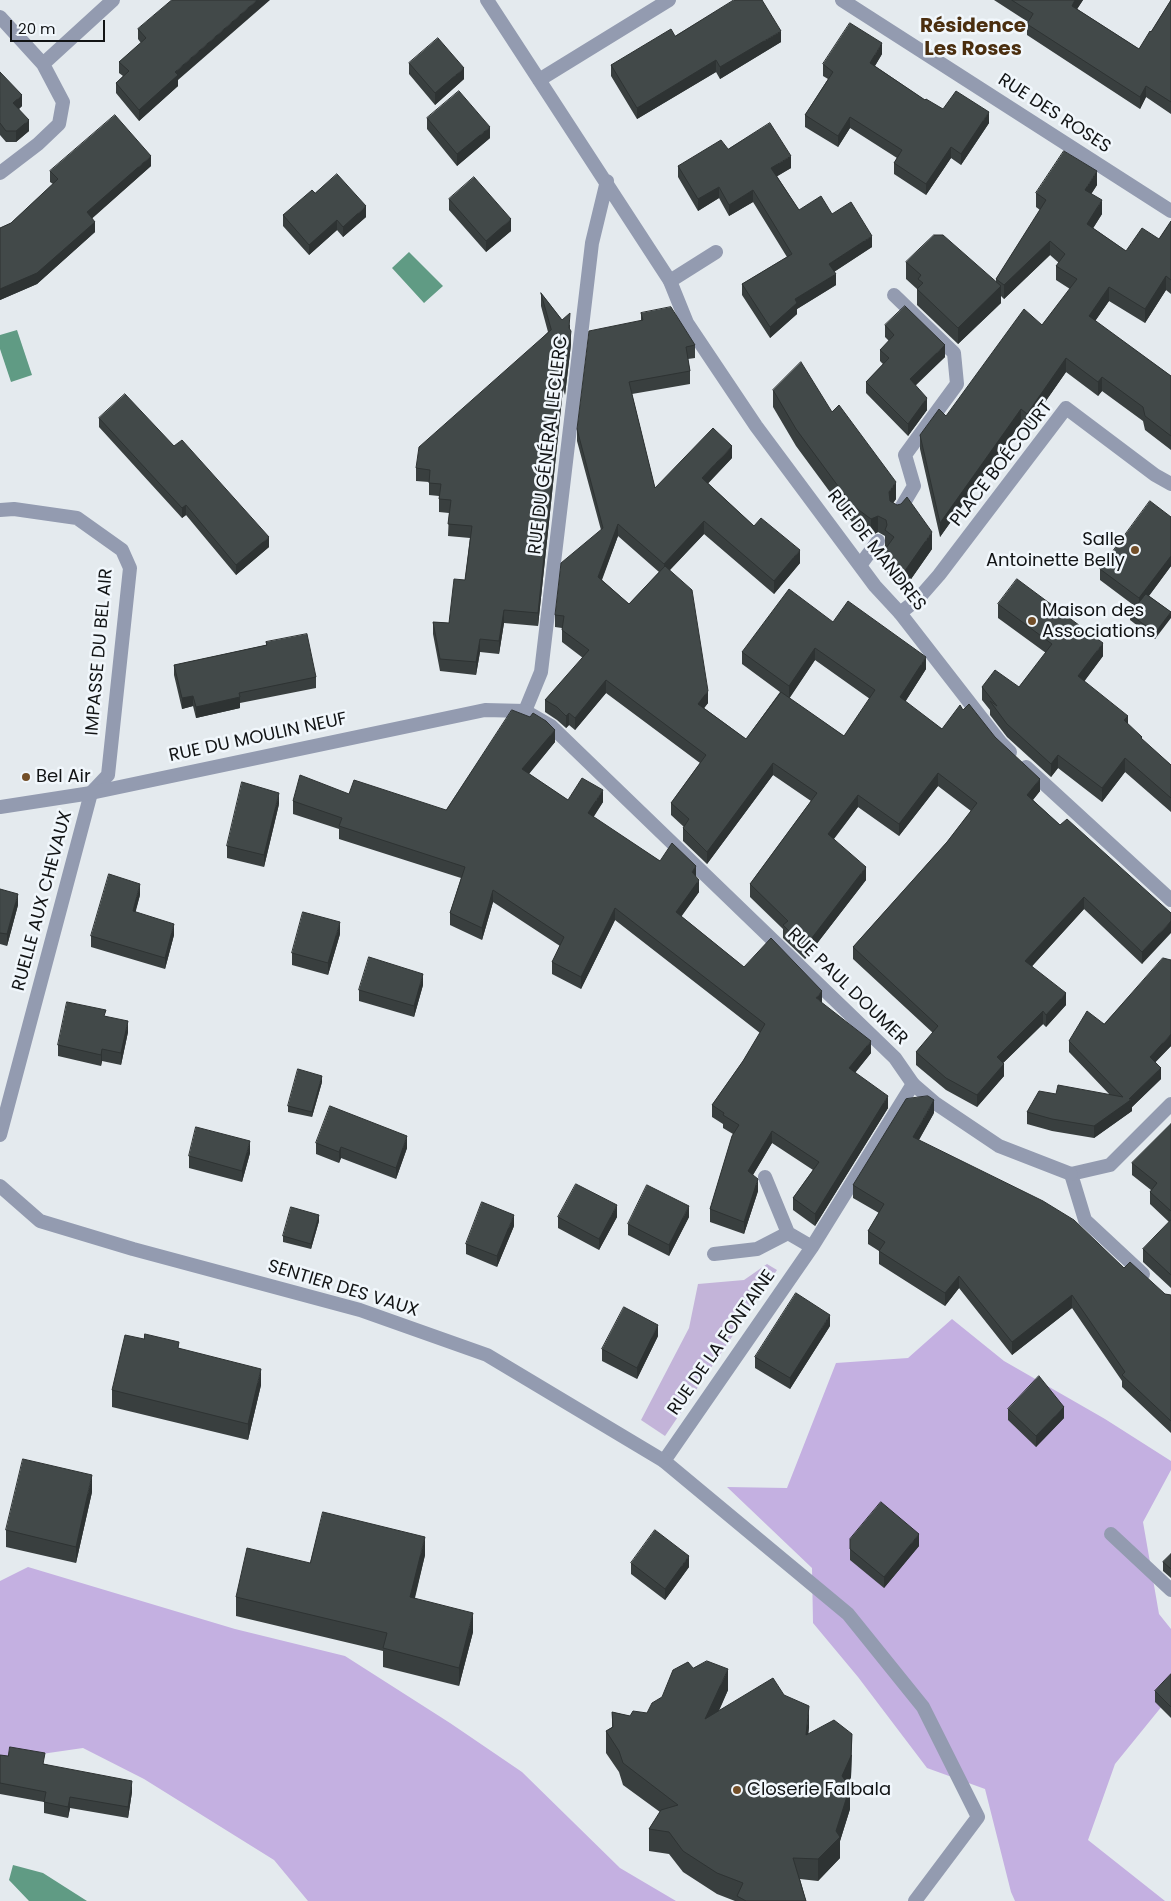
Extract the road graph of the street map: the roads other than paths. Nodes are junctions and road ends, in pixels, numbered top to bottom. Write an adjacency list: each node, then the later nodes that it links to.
1 (113, 0): 6 (street)
2 (487, 0): 7 (street, RUE DE MANDRES)
3 (670, 0): 7 (street)
4 (842, 0): 10 (street, RUE DES ROSES)
5 (0, 17): 6 (street)
6 (43, 64): 8 (street)
7 (539, 80): 9 (street, RUE DE MANDRES)
8 (0, 173)
9 (606, 181): 12 (street, RUE DE MANDRES); 20 (street, RUE DU GÉNÉRAL LECLERC)
10 (1171, 211)
11 (716, 252): 12 (street)
12 (670, 281): 18 (street, RUE DE MANDRES)
13 (894, 295): 16 (street)
14 (1171, 484): 19 (street, PLACE BOÉCOURT)
15 (0, 510): 21 (street, IMPASSE DU BEL AIR)
16 (897, 513)
17 (878, 541): 18 (street)
18 (861, 564): 19 (street, RUE DE MANDRES)
19 (900, 613): 23 (street, RUE DE MANDRES)
20 (525, 711): 21 (street, RUE DU MOULIN NEUF); 24 (street, RUE PAUL DOUMER)
21 (91, 793): 22 (street, RUE DU MOULIN NEUF); 26 (street, RUELLE AUX CHEVAUX)
22 (0, 807)
23 (1171, 900)
24 (913, 1084): 27 (street, RUE PAUL DOUMER); 31 (street, RUE DE LA FONTAINE)
25 (1171, 1104): 27 (street)
26 (0, 1135)
27 (1071, 1174): 33 (street)
28 (765, 1177): 30 (street)
29 (0, 1186): 34 (street, SENTIER DES VAUX)
30 (788, 1233): 31 (street); 32 (street, RUE DE LA FONTAINE)
31 (812, 1248): 34 (street, RUE DE LA FONTAINE)
32 (714, 1254)
33 (1149, 1280)
34 (664, 1461): 37 (street, SENTIER DES VAUX)
35 (1111, 1534): 36 (street)
36 (1171, 1590)
37 (915, 1901)

